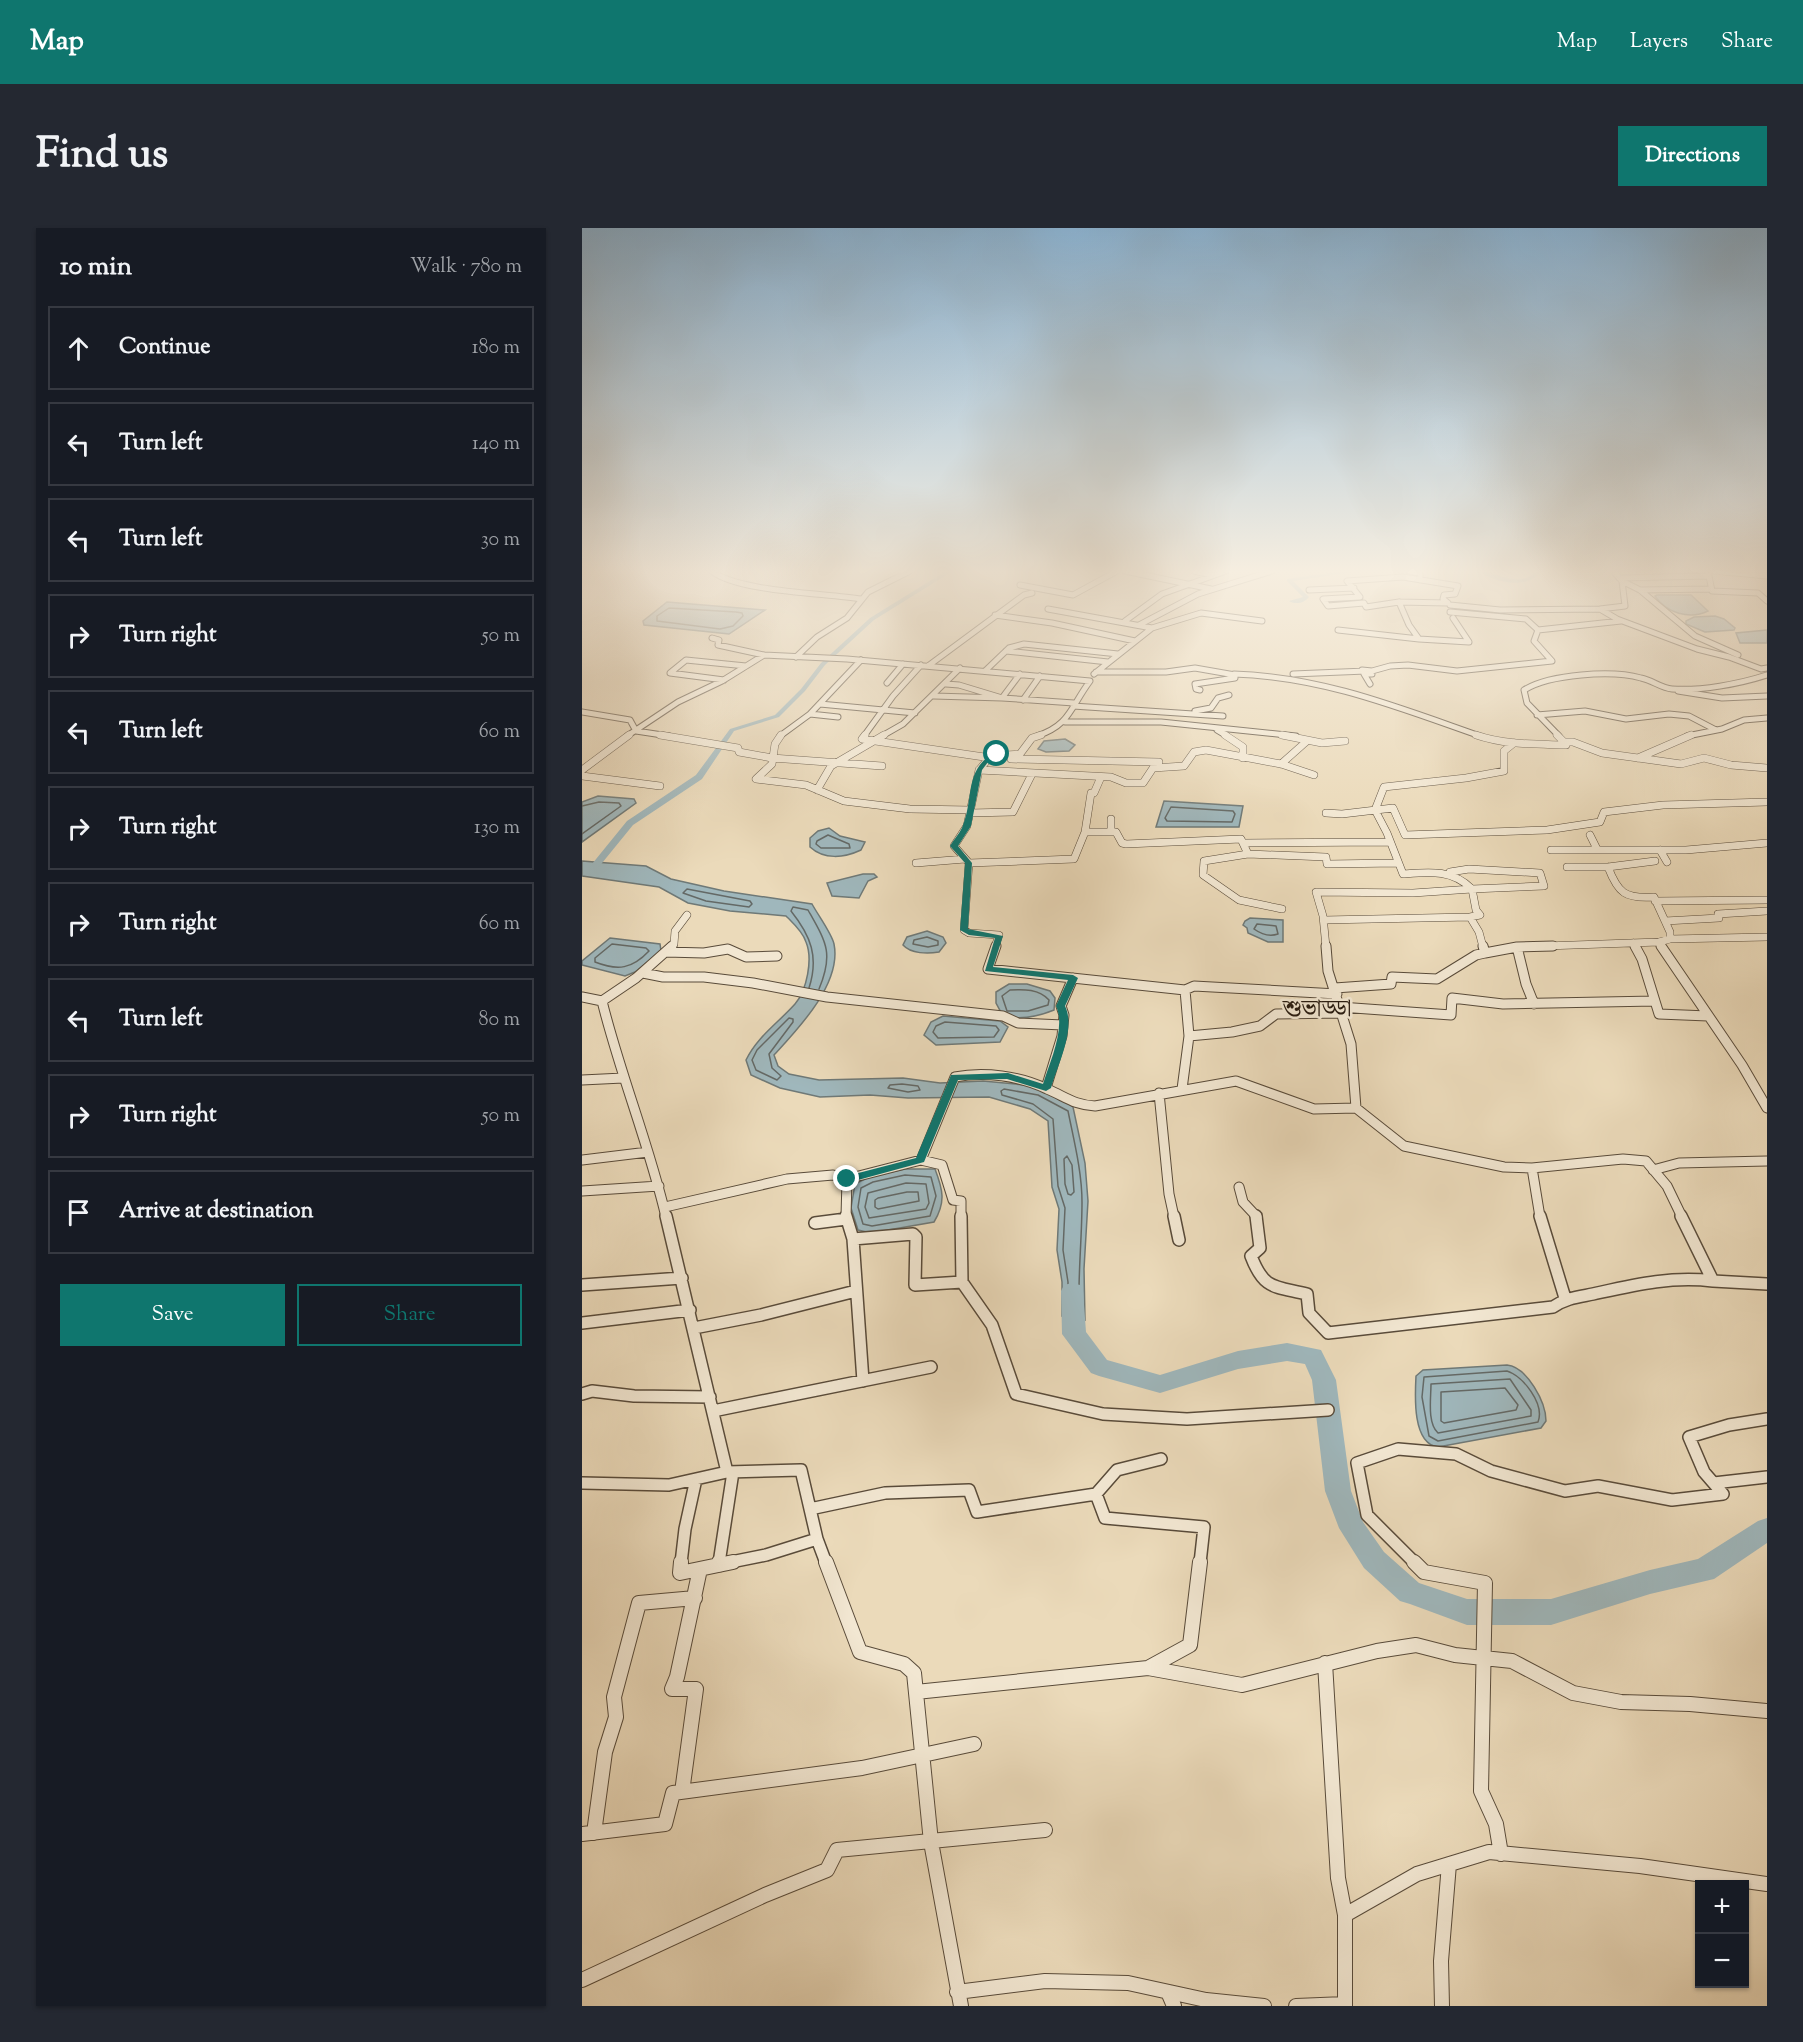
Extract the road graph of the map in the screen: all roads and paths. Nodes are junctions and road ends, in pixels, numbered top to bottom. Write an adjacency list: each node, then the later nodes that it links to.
1 (758, 654): 10 (street)
2 (799, 654): 11 (street)
3 (940, 654): 15 (street)
4 (1003, 654): 20 (street)
5 (1034, 654): 13 (street)
6 (1118, 654): 13 (street)
7 (1547, 654): 21 (street)
8 (1718, 654): 19 (street)
9 (1733, 654): 19 (street)
10 (764, 655): 11 (street); 16 (street)
11 (796, 657): 12 (street)
12 (861, 660): 14 (street); 39 (street)
13 (1108, 662): 22 (street)
14 (903, 664): 15 (street); 29 (street)
15 (925, 665): 17 (street); 41 (street)
16 (746, 666): 27 (street); 27 (street)
17 (960, 668): 20 (street); 30 (street)
18 (1362, 670): 21 (street)
19 (1766, 670): 33 (street)
20 (986, 671): 23 (street)
21 (1372, 671): 25 (street); 31 (street)
22 (1096, 672): 24 (street); 28 (street)
23 (1020, 674): 26 (street); 37 (street)
24 (1234, 674): 25 (street); 32 (street)
25 (1272, 675): 57 (street)
26 (1040, 676): 28 (street); 38 (street)
27 (725, 680): 53 (street)
28 (1090, 681): 40 (street)
29 (887, 683)
30 (946, 684): 35 (street); 37 (street)
31 (1370, 684)
32 (1200, 690)
33 (1672, 690): 36 (street); 46 (street)
34 (1229, 695): 45 (street)
35 (934, 696): 37 (street); 43 (street)
36 (1767, 696)
37 (1002, 698): 38 (street)
38 (1023, 700): 40 (street)
39 (820, 704): 41 (street); 44 (street)
40 (1073, 705): 45 (street); 50 (street)
41 (883, 710): 43 (street); 54 (street)
42 (582, 712): 53 (street)
43 (915, 713): 54 (street)
44 (810, 714): 48 (street); 59 (street)
45 (1186, 714): 47 (street)
46 (1537, 715): 52 (street); 58 (street)
47 (1223, 716)
48 (838, 717)
49 (1767, 718): 52 (street)
50 (1065, 722): 51 (street); 60 (street)
51 (1214, 728): 55 (street); 61 (street)
52 (1716, 730): 62 (street)
53 (636, 731): 59 (street); 68 (street)
54 (871, 741): 60 (street); 63 (street)
55 (1307, 741): 56 (street); 64 (street)
56 (1345, 741)
57 (1514, 743): 58 (street); 77 (street)
58 (1580, 746): 62 (street)
59 (772, 758): 63 (street); 75 (street)
60 (989, 758): 66 (street); 69 (street)
61 (1243, 758): 64 (street); 66 (street)
62 (1638, 758): 67 (street)
63 (835, 764): 65 (street); 75 (street)
64 (1281, 764): 71 (street)
65 (882, 766)
66 (1157, 767): 73 (street)
67 (1767, 768)
68 (582, 770)
69 (979, 770): 70 (street); 78 (street)
70 (1032, 774): 73 (street); 78 (street)
71 (1314, 775)
72 (582, 776): 74 (street)
73 (1101, 777): 81 (street)
74 (660, 786)
75 (817, 790): 78 (street)
76 (1767, 802): 77 (street)
77 (1374, 810): 79 (street); 84 (street)
78 (970, 812): 91 (street)
79 (1326, 813)
80 (1111, 819): 82 (street)
81 (1085, 832): 82 (street); 91 (street)
82 (1111, 832): 85 (street)
83 (1590, 835): 87 (street)
84 (1390, 842): 85 (street); 93 (street)
85 (1243, 843): 90 (street)
86 (1767, 843): 89 (street)
87 (1597, 849): 88 (street); 89 (street)
88 (1551, 850)
89 (1660, 850): 94 (street)
90 (1248, 854): 93 (street); 102 (street)
91 (967, 861): 95 (street); 117 (street)
92 (1654, 861): 97 (street)
93 (1398, 862): 98 (street)
94 (1667, 862)
95 (916, 863)
96 (1568, 867): 97 (street)
97 (1608, 867): 101 (street)
98 (1450, 872): 99 (street); 99 (street)
99 (1472, 889): 105 (street); 106 (street)
100 (1767, 900): 101 (street)
101 (1655, 901): 107 (street)
102 (1282, 909)
103 (1767, 911): 107 (street)
104 (687, 915): 113 (street)
105 (1470, 917): 106 (street); 114 (street)
106 (1324, 920): 119 (street)
107 (1665, 921): 109 (street)
108 (1767, 938): 109 (street)
109 (1670, 939): 110 (street)
110 (1659, 942): 111 (street); 125 (street)
111 (1633, 943): 112 (street); 122 (street)
112 (1517, 947): 114 (street); 123 (street)
113 (666, 952): 115 (street); 116 (street)
114 (1485, 953): 119 (street)
115 (777, 956)
116 (643, 973): 121 (street); 126 (street)
117 (1073, 978): 118 (street); 126 (street)
118 (1185, 990): 119 (street); 127 (street)
119 (1336, 991): 124 (street)
120 (582, 997): 121 (street)
121 (602, 1001): 128 (street)
122 (1655, 1001): 123 (street); 125 (street)
123 (1534, 1004): 124 (street)
124 (1340, 1010): 127 (street); 134 (street)
125 (1708, 1016): 133 (street)
126 (1063, 1025): 130 (street)
127 (1189, 1036): 131 (street)
128 (623, 1077): 129 (street); 136 (street)
129 (582, 1080)
130 (1046, 1088): 132 (street); 138 (street)
131 (1182, 1089): 132 (street); 134 (street)
132 (1160, 1093): 150 (street)
133 (1764, 1098): 135 (street)
134 (1356, 1108): 140 (street)
135 (1767, 1108)
136 (648, 1152): 137 (street); 143 (street)
137 (582, 1160)
138 (921, 1160): 142 (street); 153 (street)
139 (1767, 1161): 141 (street)
140 (1532, 1168): 141 (street); 157 (street)
141 (1653, 1170): 152 (street)
142 (847, 1179): 146 (street); 147 (street)
143 (659, 1186): 145 (street); 146 (street)
144 (1239, 1187): 157 (street)
145 (582, 1191)
146 (664, 1207): 151 (street)
147 (846, 1218): 148 (street); 149 (street)
148 (815, 1223)
149 (853, 1239): 153 (street); 156 (street)
150 (1179, 1240)
151 (682, 1278): 155 (street); 158 (street)
152 (1713, 1281): 154 (street); 157 (street)
153 (962, 1282): 165 (street)
154 (1767, 1284)
155 (582, 1285)
156 (856, 1291): 160 (street); 162 (street)
157 (1565, 1298)
158 (690, 1310): 159 (street); 160 (street)
159 (582, 1323)
160 (694, 1328): 164 (street)
161 (931, 1367): 162 (street)
162 (862, 1381): 166 (street)
163 (582, 1394): 164 (street)
164 (710, 1397): 166 (street)
165 (1328, 1410)
166 (713, 1411): 169 (street)
167 (1767, 1419): 173 (street)
168 (1161, 1460): 174 (street)
169 (730, 1472): 171 (street); 175 (street); 177 (street)
170 (1767, 1477): 173 (street)
171 (696, 1479): 172 (street); 178 (street)
172 (582, 1483)
173 (1714, 1483): 180 (street)
174 (1096, 1494): 175 (street); 182 (street)
175 (810, 1509): 176 (street)
176 (817, 1539): 177 (street); 183 (street)
177 (719, 1565): 178 (street)
178 (700, 1569): 179 (street)
179 (695, 1598): 187 (street); 189 (street)
180 (1484, 1652): 181 (street); 184 (street); 191 (street)
181 (1325, 1663): 182 (street); 194 (street)
182 (1148, 1668): 183 (street)
183 (916, 1692): 186 (street)
184 (1767, 1711)
185 (974, 1744): 186 (street)
186 (922, 1757): 187 (street); 190 (street)
187 (682, 1792): 189 (street)
188 (1045, 1830): 190 (street)
189 (588, 1834)
190 (931, 1842): 195 (street); 196 (street)
191 (1500, 1854): 192 (street); 193 (street)
192 (1449, 1864): 194 (street); 201 (street)
193 (1767, 1884)
194 (1345, 1915): 198 (street)
195 (582, 1980)
196 (959, 1999): 197 (street)
197 (1171, 1999): 199 (street)
198 (1345, 2005): 200 (street)
199 (1264, 2006)
200 (1296, 2006)
201 (1442, 2006)

